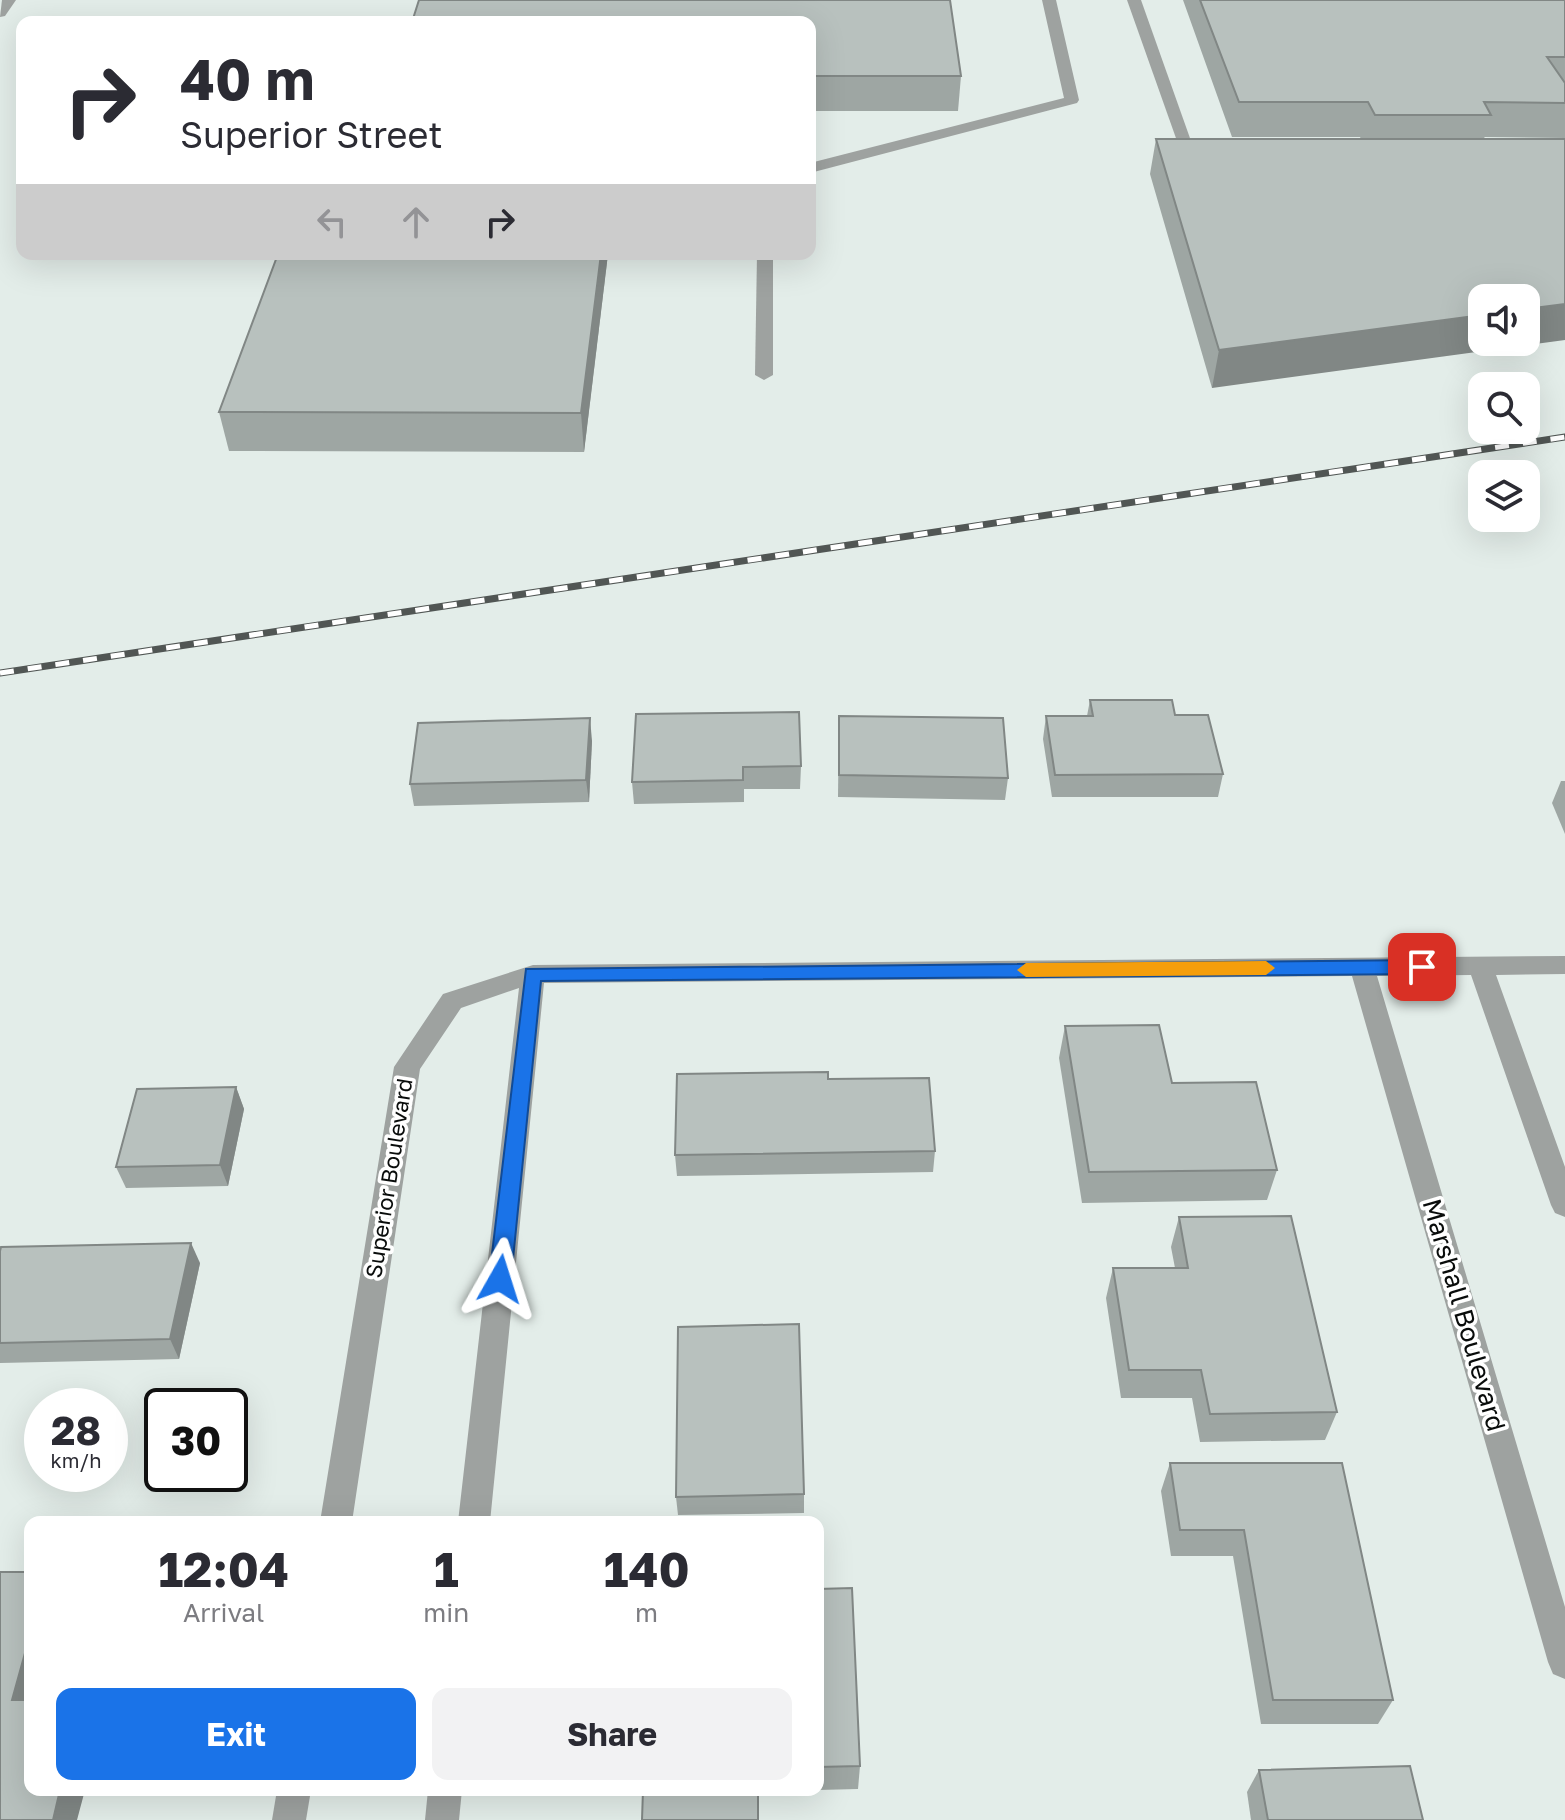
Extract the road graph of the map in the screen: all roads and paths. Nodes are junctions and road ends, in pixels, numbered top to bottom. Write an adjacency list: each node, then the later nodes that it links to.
1 (9, 0): 4 (street)
2 (1049, 0): 6 (street)
3 (1134, 0): 5 (street)
4 (0, 13)
5 (1190, 146)
6 (816, 166)
7 (765, 260): 8 (street)
8 (764, 375)
9 (1565, 965): 11 (street, Superior Boulevard)
10 (1362, 967): 11 (street, Superior Boulevard); 12 (street, Superior Boulevard); 16 (street, Marshall Boulevard)
11 (1481, 967): 13 (street)
12 (533, 974): 14 (street, Superior Boulevard); 15 (street)
13 (1565, 1205)
14 (337, 1516)
15 (475, 1516)
16 (1565, 1662)
17 (293, 1796): 19 (street)
18 (444, 1796): 20 (street)
19 (289, 1820)
20 (442, 1820)

